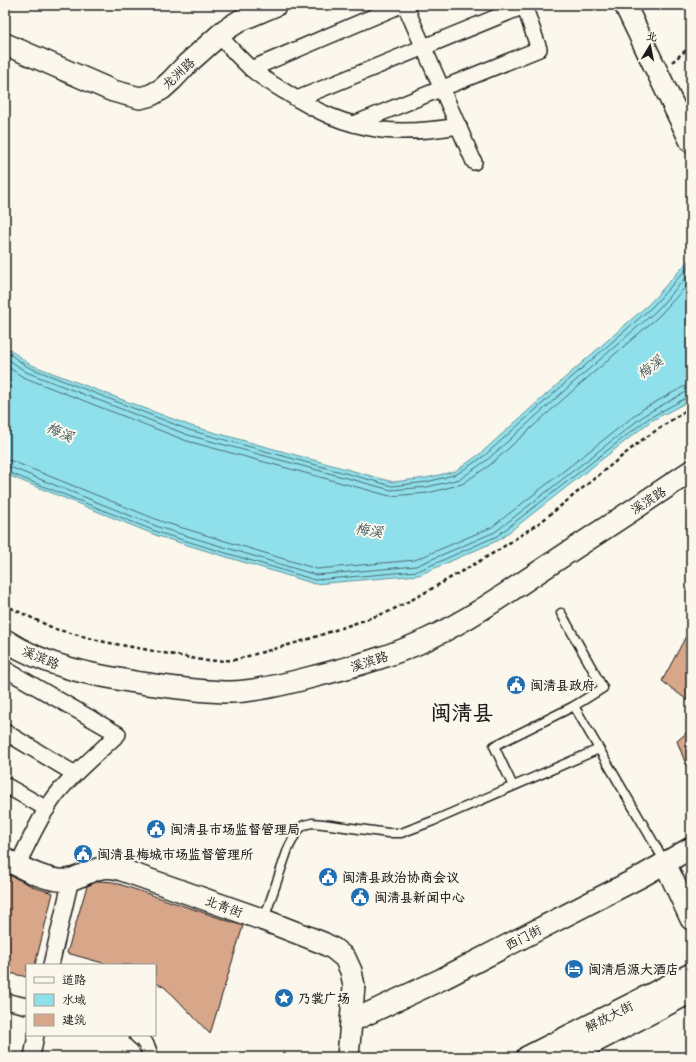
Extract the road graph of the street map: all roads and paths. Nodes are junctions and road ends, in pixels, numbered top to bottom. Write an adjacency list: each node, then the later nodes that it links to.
1 (276, 5): 6 (street, 龙洲路)
2 (401, 5): 10 (street)
3 (405, 5): 9 (street)
4 (524, 5): 9 (street); 12 (street)
5 (625, 5): 11 (street)
6 (219, 35): 7 (street, 龙洲路); 10 (street)
7 (5, 44)
8 (691, 46): 11 (path)
9 (424, 48): 12 (street); 13 (street)
10 (252, 69): 13 (street)
11 (658, 74): 16 (street)
12 (442, 89): 14 (street); 15 (street)
13 (297, 99): 14 (street)
14 (354, 124): 15 (street)
15 (459, 126): 17 (street)
16 (691, 142)
17 (474, 162)
18 (691, 407): 20 (path)
19 (691, 471): 22 (street, 溪滨路)
20 (5, 603)
21 (561, 613): 24 (lane)
22 (5, 640)
23 (5, 668): 27 (street)
24 (574, 706): 26 (lane); 29 (lane)
25 (5, 732): 27 (street)
26 (599, 749): 29 (lane); 33 (lane)
27 (75, 774): 30 (street)
28 (5, 785): 30 (street)
29 (513, 786): 36 (lane)
30 (47, 809): 32 (street)
31 (691, 848): 33 (street, 西门街)
32 (11, 862): 34 (street, 北青街)
33 (665, 863): 35 (street); 42 (street, 西门街)
34 (71, 879): 36 (street, 北青街); 37 (street)
35 (691, 919)
36 (264, 920): 42 (street, 北青街)
37 (51, 964)
38 (691, 974): 48 (street, 解放大街)
39 (691, 992): 49 (street, 解放大街)
40 (5, 1001): 41 (street)
41 (26, 1006)
42 (352, 1021): 47 (street, 北青街)
43 (36, 1036): 45 (street)
44 (138, 1036): 46 (street)
45 (32, 1057)
46 (150, 1057)
47 (348, 1057)
48 (527, 1057)
49 (566, 1057)

